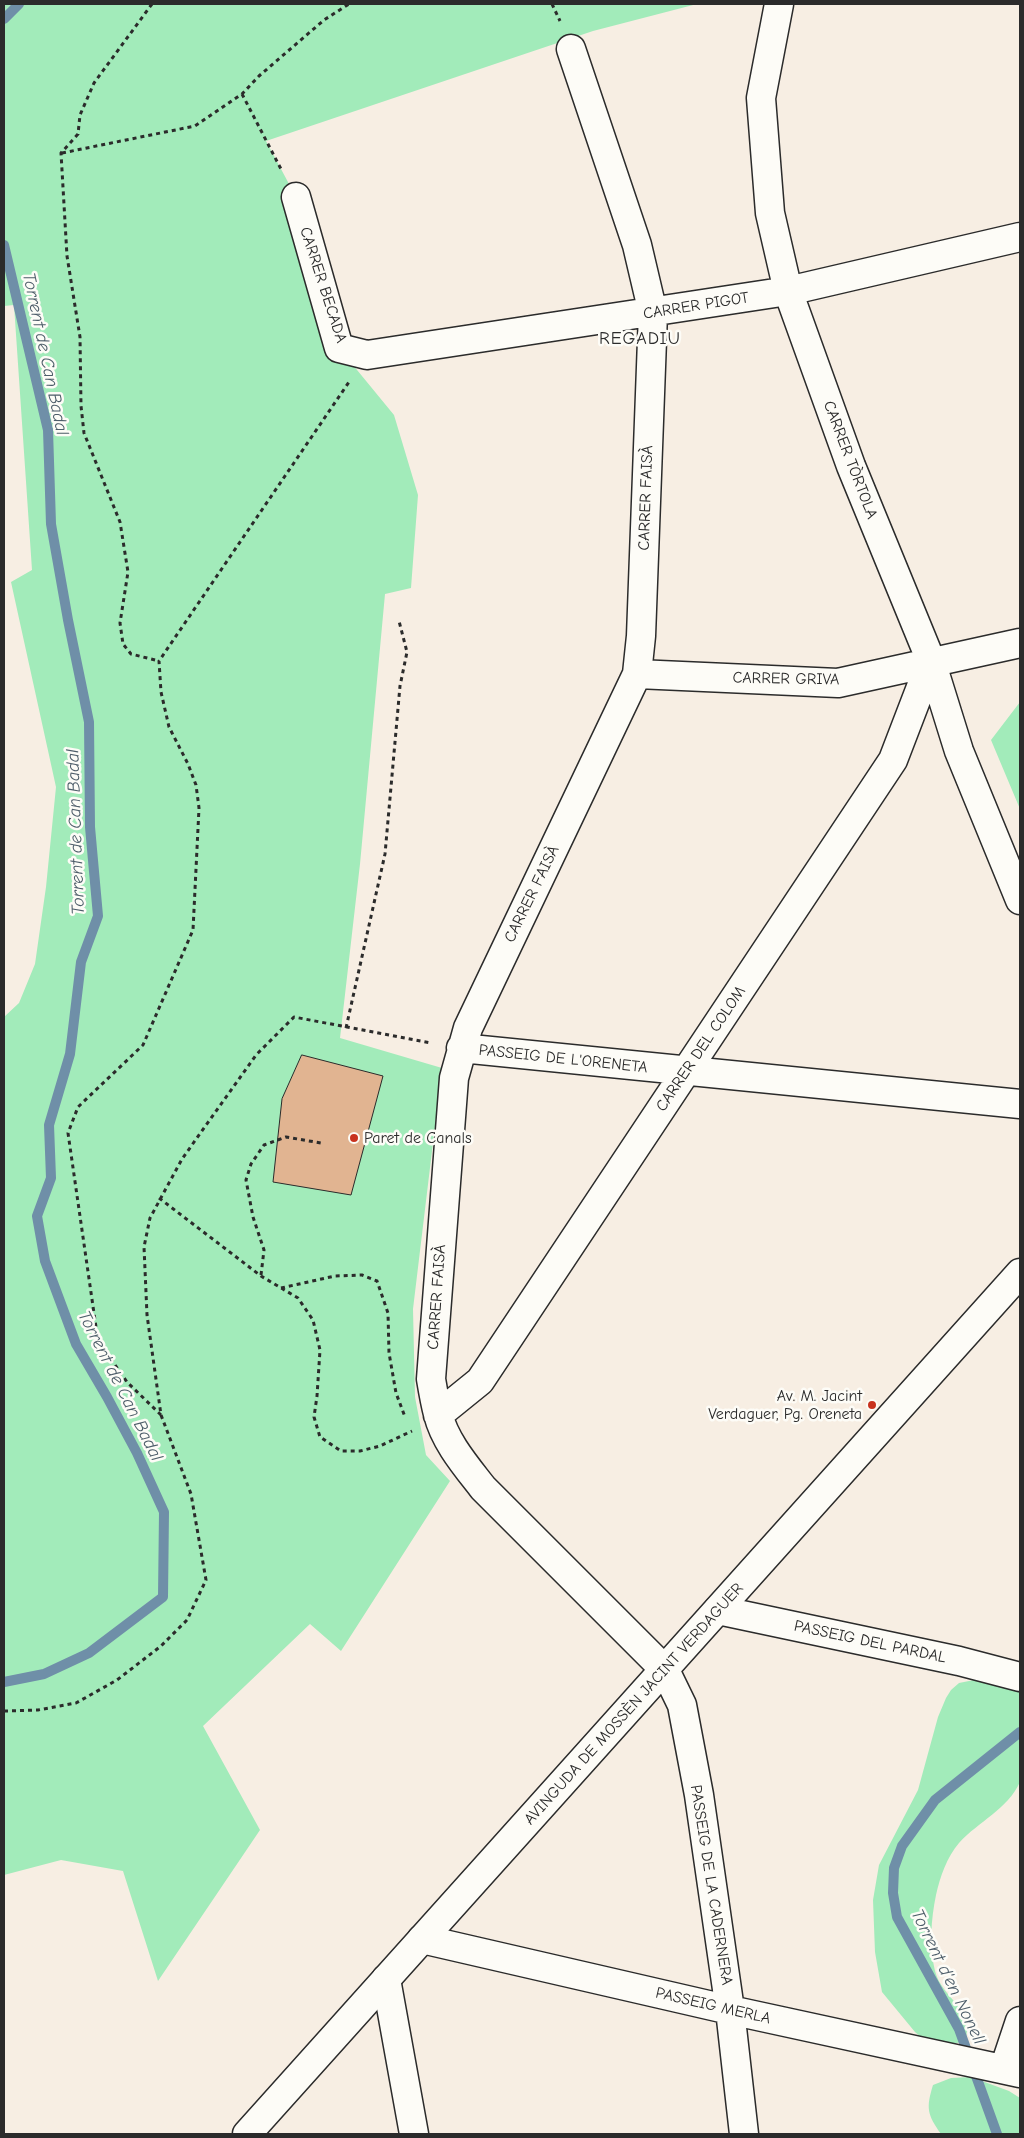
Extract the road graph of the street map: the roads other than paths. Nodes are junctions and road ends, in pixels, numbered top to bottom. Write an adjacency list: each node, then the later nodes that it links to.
1 (779, 4): 5 (street, CARRER TÒRTOLA)
2 (572, 49): 6 (street, CARRER FAISÀ)
3 (296, 197): 7 (street, CARRER BECADA)
4 (1020, 237): 5 (street, CARRER PIGOT)
5 (788, 292): 6 (street, CARRER PIGOT); 9 (street, CARRER TÒRTOLA)
6 (653, 313): 7 (street, CARRER PIGOT); 10 (street, CARRER FAISÀ)
7 (367, 355)
8 (1020, 643): 9 (street, CARRER GRIVA)
9 (931, 661): 10 (street, CARRER GRIVA); 11 (street, CARRER TÒRTOLA); 13 (street, CARRER DEL COLOM)
10 (637, 674): 12 (street, CARRER FAISÀ)
11 (1020, 900)
12 (461, 1048): 13 (street, PASSEIG DE L'ORENETA); 16 (street, CARRER FAISÀ)
13 (687, 1071): 14 (street, PASSEIG DE L'ORENETA); 16 (street, CARRER DEL COLOM)
14 (1020, 1104)
15 (1020, 1273): 17 (street, AVINGUDA DE MOSSÈN JACINT VERDAGUER)
16 (438, 1415): 18 (street, CARRER FAISÀ)
17 (718, 1610): 18 (street, AVINGUDA DE MOSSÈN JACINT VERDAGUER); 19 (street, PASSEIG DEL PARDAL)
18 (665, 1670): 20 (street, AVINGUDA DE MOSSÈN JACINT VERDAGUER); 22 (street, PASSEIG DE LA CADERNERA)
19 (1020, 1677)
20 (422, 1939): 21 (street, AVINGUDA DE MOSSÈN JACINT VERDAGUER); 22 (street, PASSEIG MERLA)
21 (386, 1979): 25 (street, AVINGUDA DE MOSSÈN JACINT VERDAGUER); 26 (street)
22 (730, 2010): 24 (street, PASSEIG MERLA); 27 (street, PASSEIG DE LA CADERNERA)
23 (1020, 2021): 24 (street)
24 (1012, 2071)
25 (247, 2134)
26 (414, 2134)
27 (744, 2134)

